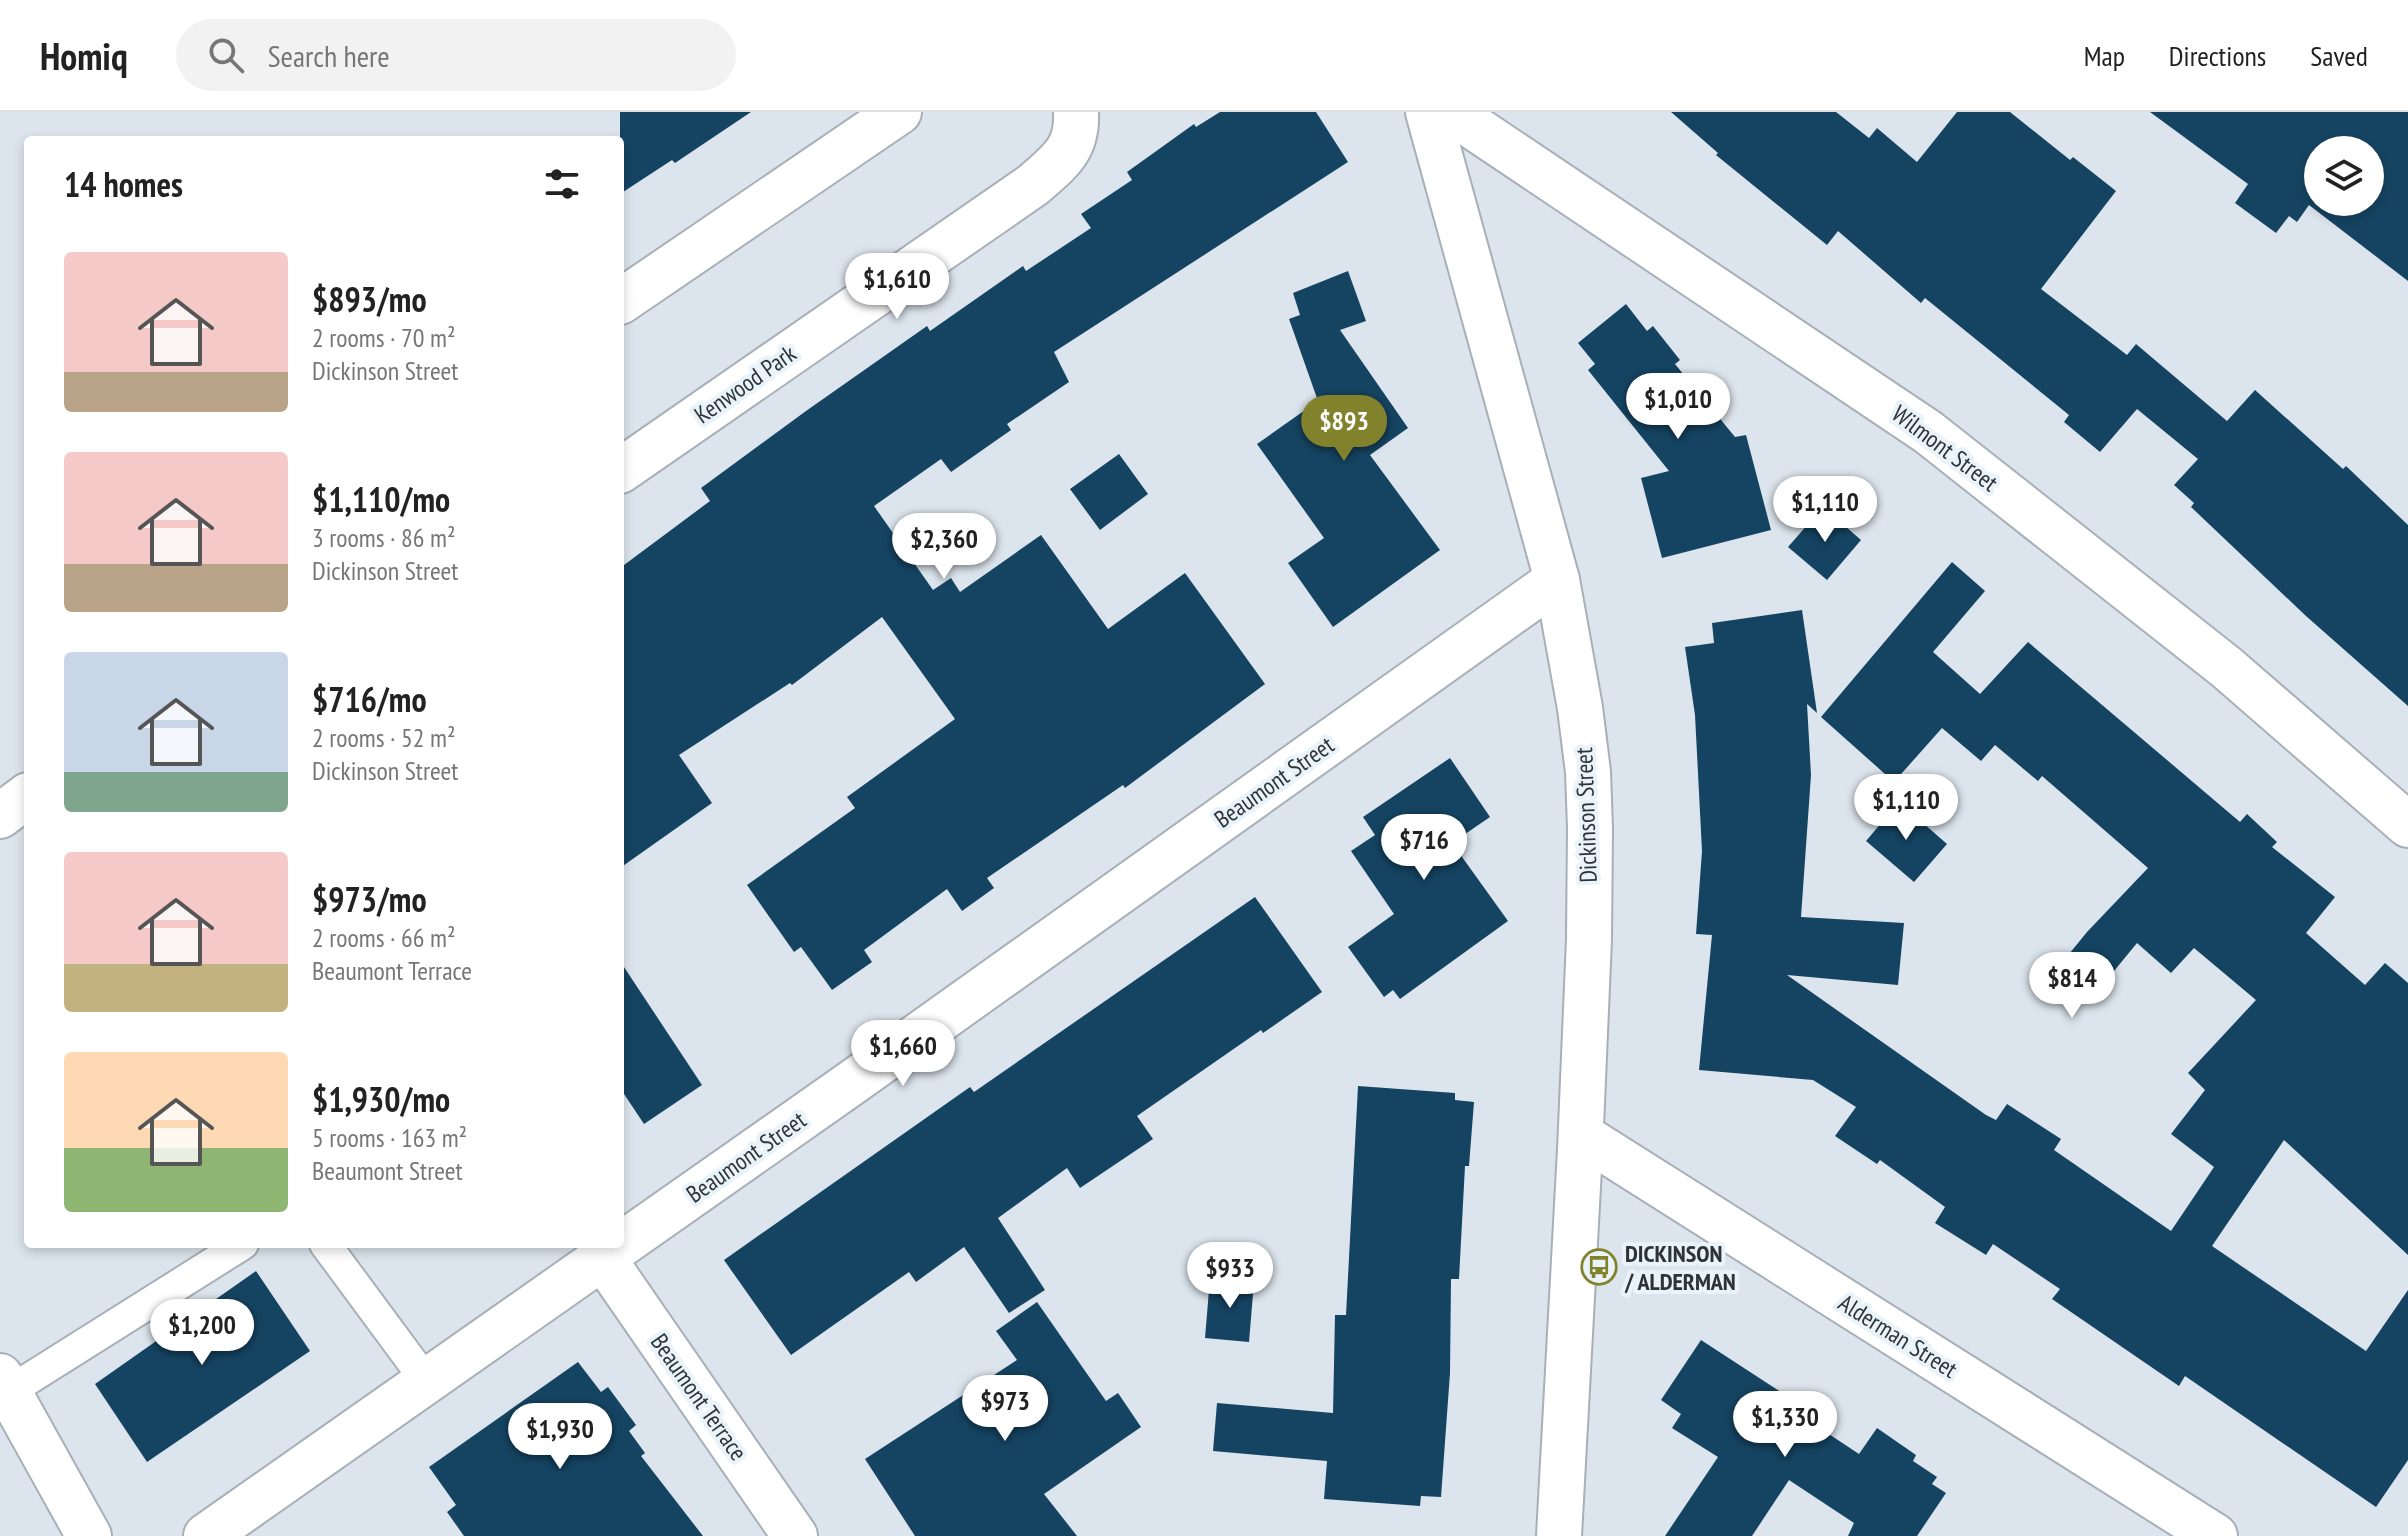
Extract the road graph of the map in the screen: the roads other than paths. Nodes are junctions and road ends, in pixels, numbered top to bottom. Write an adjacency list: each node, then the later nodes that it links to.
1 (899, 112): 5 (street)
2 (1076, 112): 6 (street, Kenwood Park)
3 (1428, 112): 7 (street, Dickinson Street)
4 (1451, 112): 10 (street, Wilmont Street)
5 (624, 299)
6 (624, 468)
7 (1557, 580): 11 (street, Dickinson Street); 12 (street, Beaumont Street)
8 (24, 798): 9 (street)
9 (0, 816)
10 (2408, 825)
11 (1581, 1135): 22 (street, Dickinson Street); 23 (street, Alderman Street)
12 (624, 1243)
13 (236, 1248): 18 (lane)
14 (328, 1248): 17 (lane)
15 (617, 1248): 16 (street, Beaumont Street)
16 (603, 1258): 17 (street, Beaumont Street); 21 (street, Beaumont Terrace)
17 (427, 1382): 20 (street, Beaumont Street)
18 (4, 1384): 19 (street)
19 (89, 1536)
20 (206, 1536)
21 (795, 1536)
22 (1559, 1536)
23 (2215, 1536)

